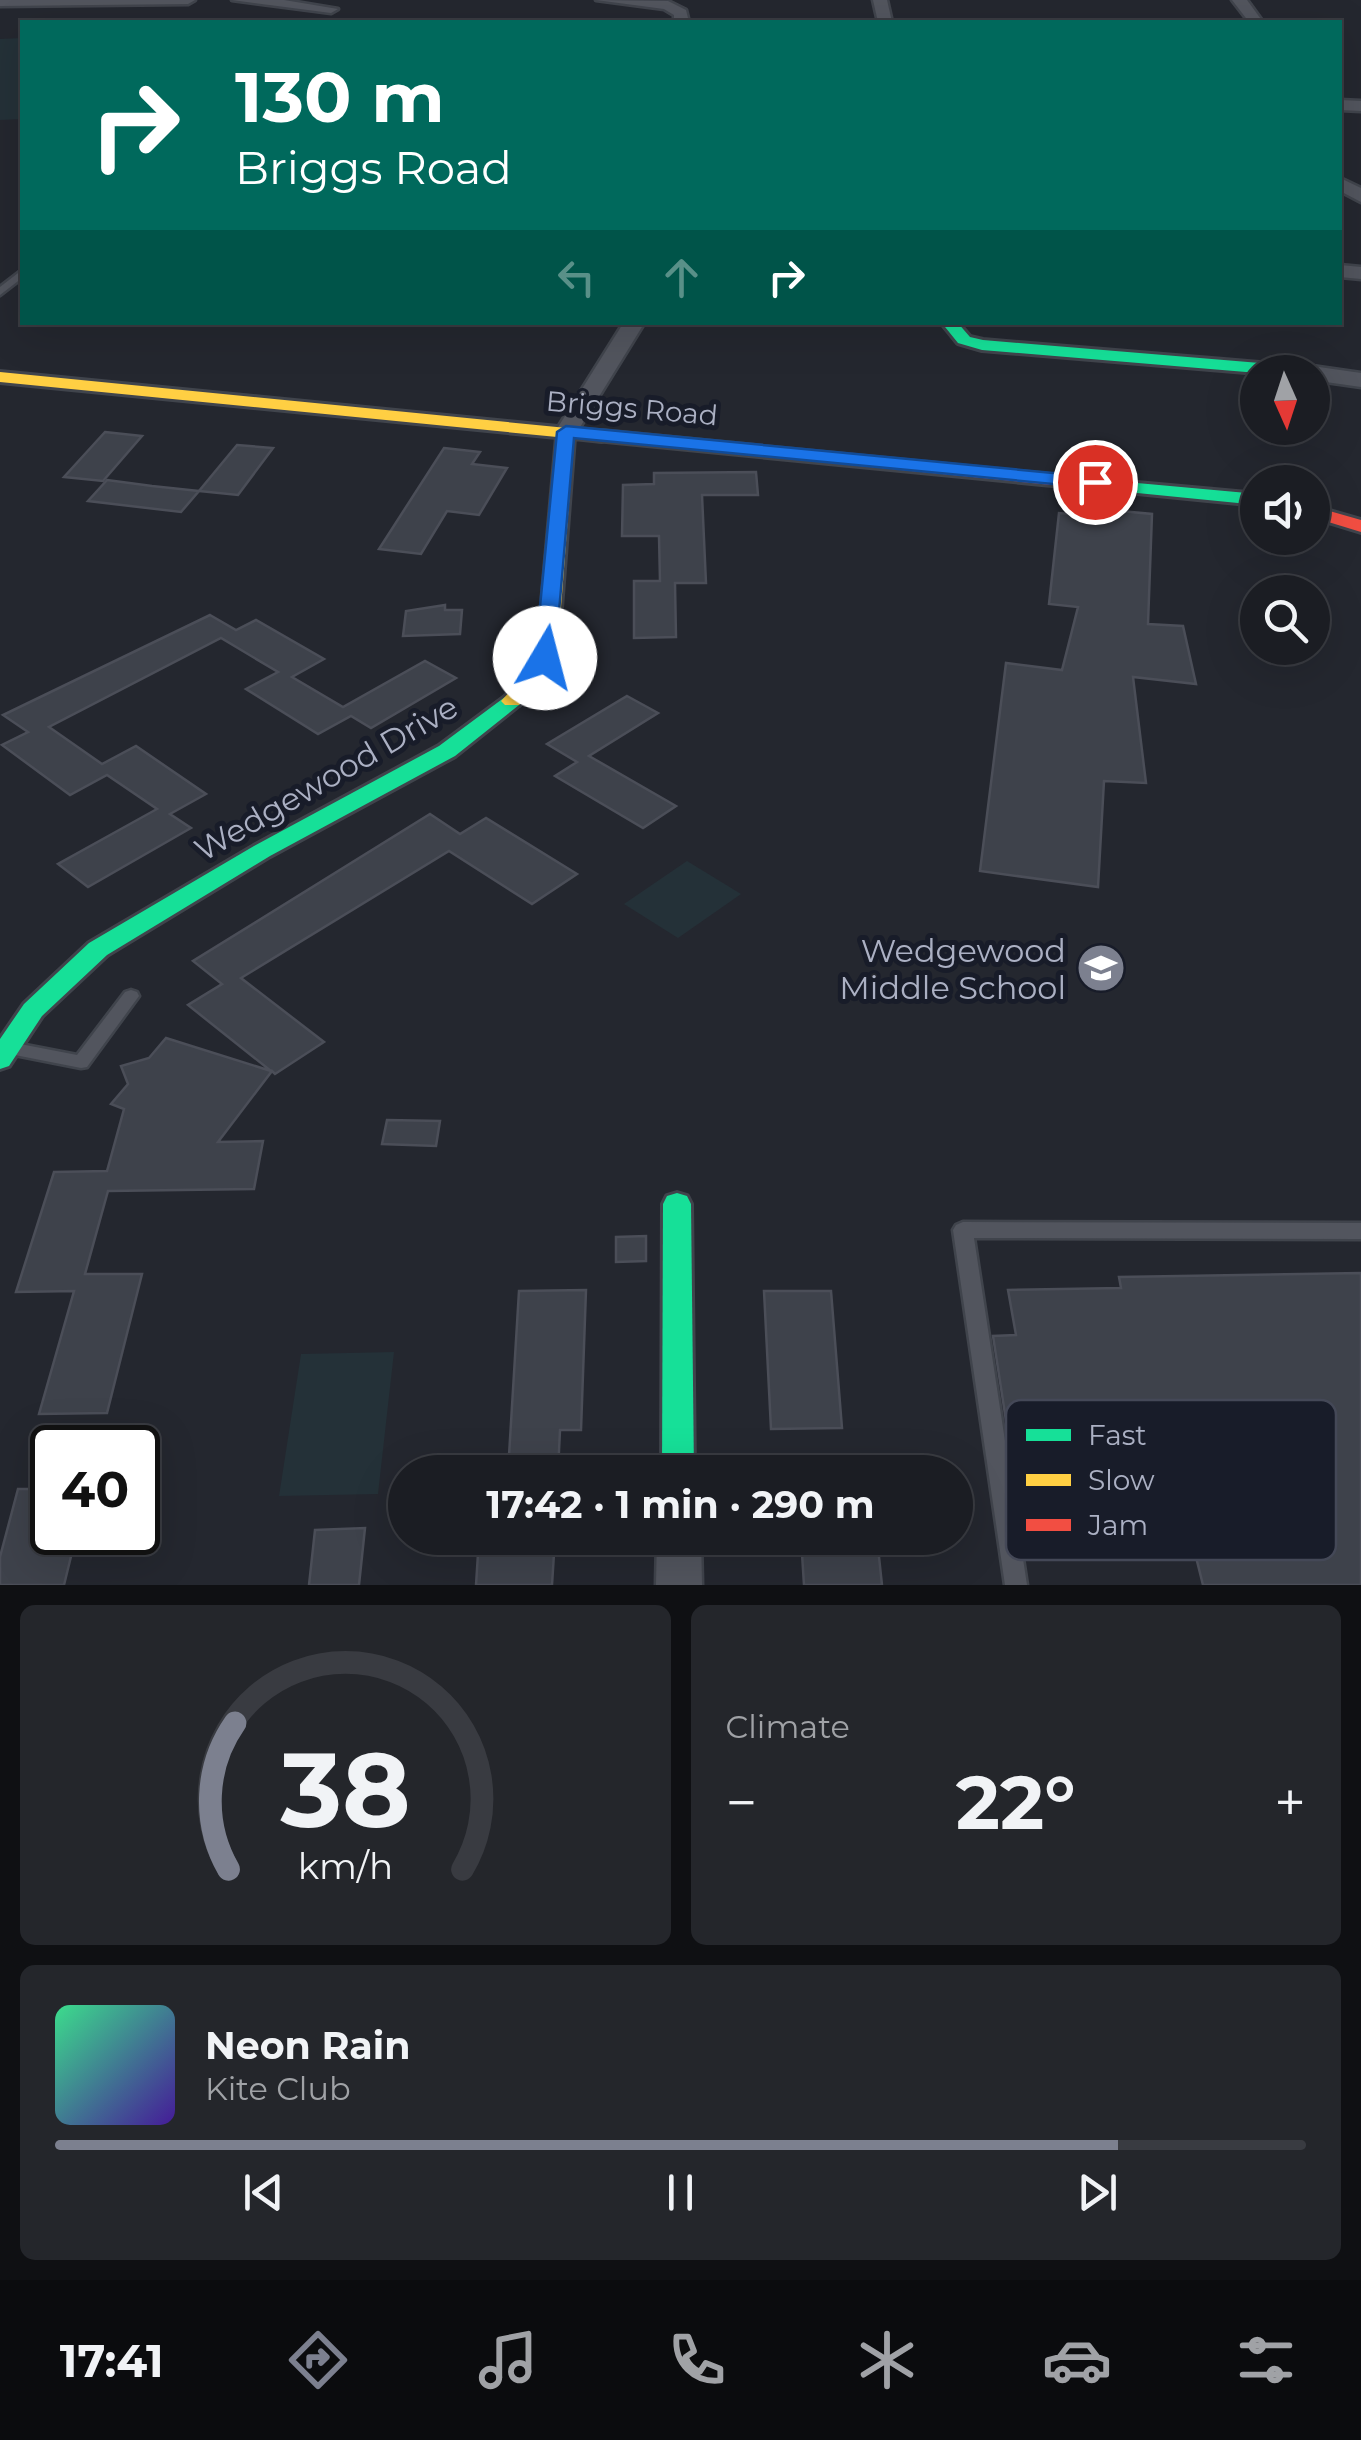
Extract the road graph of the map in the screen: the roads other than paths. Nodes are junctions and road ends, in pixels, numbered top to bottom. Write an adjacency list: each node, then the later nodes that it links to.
1 (188, 0): 6 (street)
2 (239, 0): 8 (street)
3 (346, 0): 8 (street)
4 (603, 0): 9 (street)
5 (1239, 0): 10 (street)
6 (151, 1): 7 (street)
7 (0, 2)
8 (328, 16)
9 (680, 20)
10 (1254, 20)
11 (20, 274): 12 (lane)
12 (0, 292)
13 (633, 325): 19 (street, Wedgewood Drive)
14 (951, 325): 15 (street)
15 (1240, 367)
16 (1330, 376): 18 (street)
17 (0, 377): 19 (street, Briggs Road)
18 (1361, 380)
19 (566, 432): 20 (street, Briggs Road); 24 (street, Wedgewood Drive)
20 (1240, 498)
21 (1330, 517): 22 (street)
22 (1361, 526)
23 (131, 996): 24 (lane)
24 (3, 1053)
25 (677, 1204): 27 (street)
26 (1361, 1231): 28 (lane)
27 (678, 1455)
28 (1006, 1519)
29 (678, 1555): 31 (street)
30 (1012, 1560): 32 (lane)
31 (679, 1585)
32 (1016, 1585)

